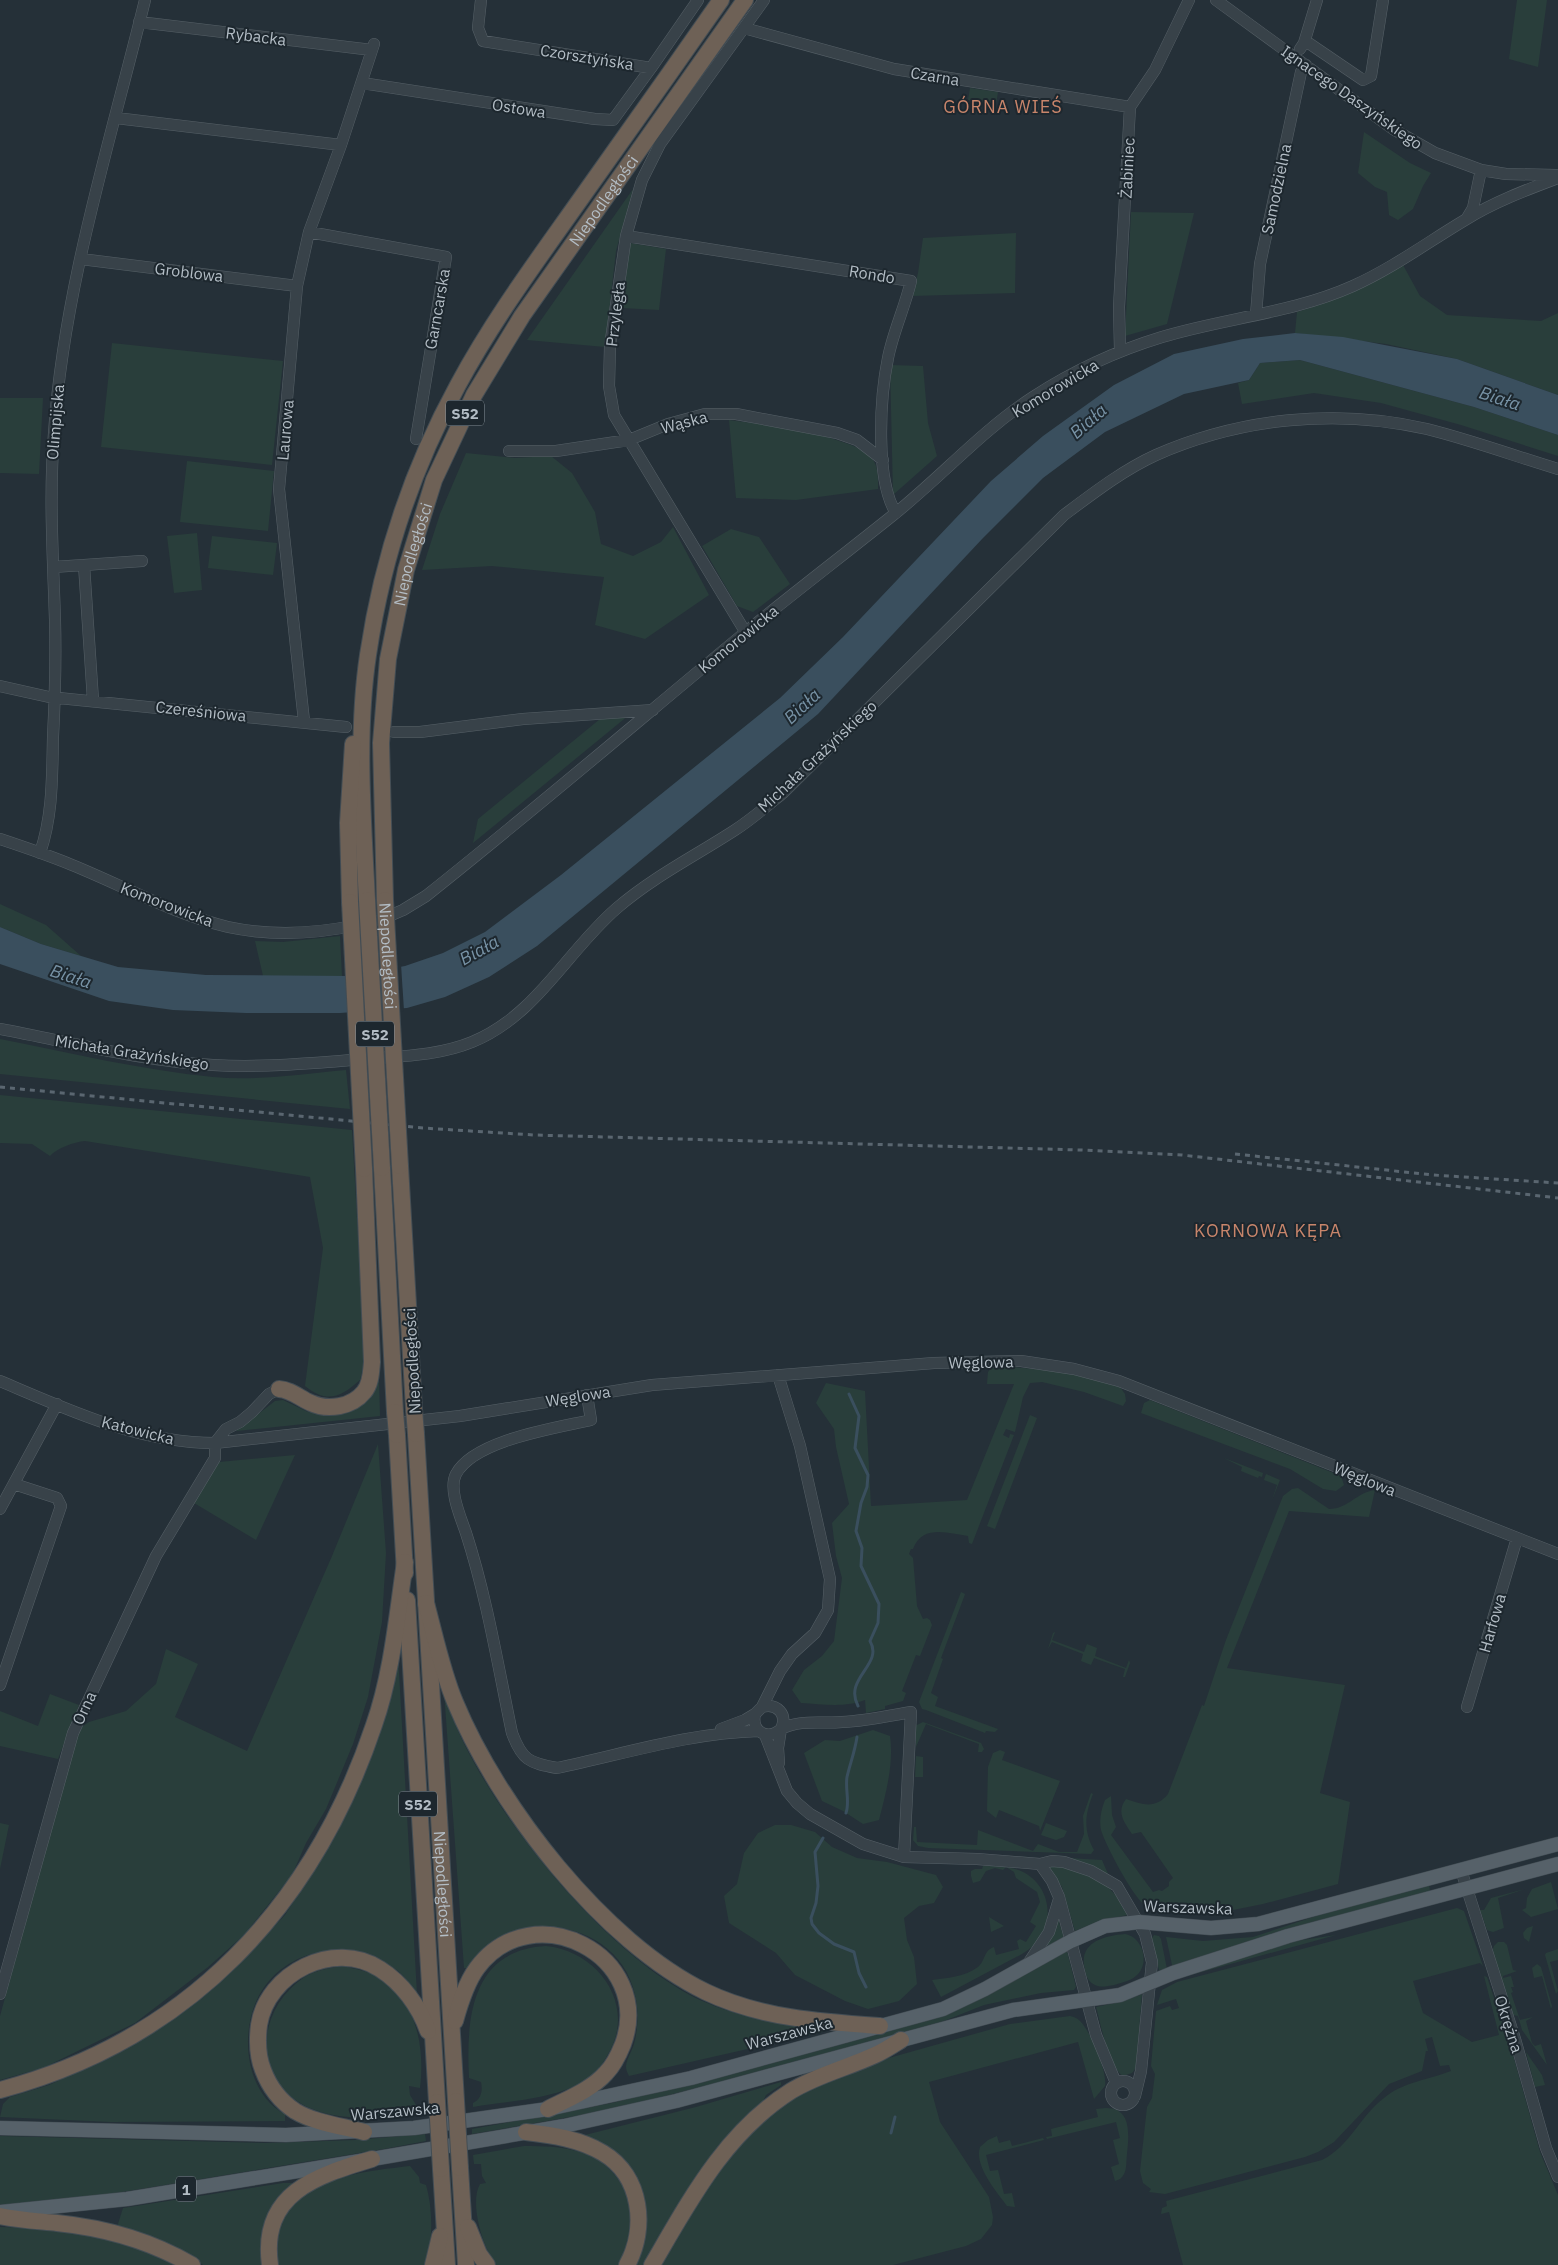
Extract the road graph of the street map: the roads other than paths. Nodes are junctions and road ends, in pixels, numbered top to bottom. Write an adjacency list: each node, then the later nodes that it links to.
1 (145, 0): 11 (street, Olimpijska)
2 (481, 0): 17 (street, Czorsztyńska)
3 (698, 0): 17 (street, Czorsztyńska)
4 (721, 0): 41 (highway, Niepodległości / S52)
5 (745, 0): 64 (highway, Niepodległości / S52, bridge)
6 (764, 0): 12 (street, Przyległa)
7 (1188, 0): 19 (street)
8 (1216, 0): 15 (street, Ignacego Daszyńskiego)
9 (1317, 0): 13 (street)
10 (1383, 0): 13 (street)
11 (139, 22): 14 (street, Rybacka); 20 (street, Olimpijska)
12 (744, 28): 19 (street, Czarna); 26 (street, Przyległa)
13 (1304, 43): 15 (street)
14 (373, 47): 18 (street, Laurowa)
15 (1295, 57): 16 (street, Ignacego Daszyńskiego)
16 (1306, 65): 22 (street, Ignacego Daszyńskiego); 29 (street, Samodzielna)
17 (651, 68): 18 (street, Ostowa)
18 (362, 83): 21 (street, Laurowa)
19 (1130, 107): 30 (street, Żabiniec)
20 (116, 118): 21 (street); 27 (street, Olimpijska)
21 (341, 144): 25 (street, Laurowa)
22 (1482, 170): 23 (street, Ignacego Daszyńskiego); 24 (street)
23 (1558, 177): 24 (street, Komorowicka)
24 (1467, 219): 29 (street, Komorowicka)
25 (309, 232): 28 (street, Laurowa); 31 (street, Garncarska)
26 (626, 236): 32 (street, Przyległa); 34 (street, Rondo)
27 (80, 259): 28 (street, Groblowa); 39 (street, Olimpijska)
28 (298, 286): 46 (street, Laurowa)
29 (1256, 315): 30 (street, Komorowicka)
30 (1120, 351): 36 (street, Komorowicka)
31 (416, 439)
32 (629, 440): 33 (street, Wąska); 34 (street, Wąska); 40 (street, Przyległa)
33 (508, 451)
34 (883, 460): 36 (street, Rondo)
35 (1558, 469): 51 (street, Michała Grażyńskiego)
36 (896, 513): 40 (street, Komorowicka)
37 (142, 561): 38 (street)
38 (84, 566): 39 (street); 44 (street)
39 (53, 568): 43 (street, Olimpijska)
40 (746, 632): 45 (street, Komorowicka)
41 (366, 678): 54 (highway, bridge); 63 (highway, Niepodległości / S52, bridge)
42 (0, 686): 43 (street, Czereśniowa)
43 (55, 698): 44 (street, Czereśniowa); 50 (street, Olimpijska)
44 (93, 700): 46 (street, Czereśniowa)
45 (653, 710): 48 (street); 50 (street, Komorowicka)
46 (304, 721): 47 (street, Czereśniowa)
47 (346, 727)
48 (394, 732)
49 (0, 839): 50 (street, Komorowicka)
50 (40, 853)
51 (0, 1029)
52 (778, 1375): 55 (street, Węglowa); 61 (street, Węglowa); 65 (street)
53 (0, 1381): 56 (street, Katowicka)
54 (279, 1389): 58 (street)
55 (587, 1395): 57 (street, Węglowa); 73 (street)
56 (57, 1404): 58 (street, Katowicka); 59 (street)
57 (373, 1426): 58 (street, Katowicka)
58 (215, 1443): 86 (street, Orna)
59 (14, 1484): 60 (street); 66 (street)
60 (0, 1510)
61 (1517, 1538): 62 (street, Węglowa); 67 (street, Harfowa)
62 (1558, 1554)
63 (405, 1562): 91 (highway, Niepodległości / S52); 93 (highway)
64 (426, 1603): 88 (highway); 89 (highway, Niepodległości / S52)
65 (780, 1671): 68 (street); 69 (street)
66 (0, 1685)
67 (1467, 1707)
68 (779, 1709): 69 (street); 70 (street); 71 (street)
69 (759, 1710): 72 (street); 73 (street)
70 (822, 1722): 71 (street); 76 (street)
71 (781, 1729): 72 (street); 74 (street)
72 (762, 1733): 73 (street); 74 (street)
73 (705, 1734)
74 (779, 1773): 76 (street)
75 (1558, 1844): 79 (main road, Warszawska)
76 (904, 1857): 77 (street)
77 (1040, 1864): 81 (street); 82 (street)
78 (1558, 1864): 80 (main road)
79 (1461, 1870): 80 (street, Okrężna); 82 (main road, Warszawska)
80 (1467, 1888): 85 (main road); 100 (street, Okrężna)
81 (1059, 1897): 83 (street); 84 (street)
82 (1139, 1922): 83 (main road, Warszawska); 85 (street)
83 (1071, 1941): 84 (main road, Warszawska); 87 (street)
84 (1025, 1967): 88 (main road, Warszawska)
85 (1151, 1983): 87 (main road); 94 (street)
86 (0, 1994)
87 (1086, 2000): 90 (main road); 92 (street)
88 (880, 2026): 95 (main road, Warszawska)
89 (452, 2030): 95 (highway); 102 (highway, Niepodległości / S52, bridge)
90 (901, 2040): 98 (main road); 111 (highway)
91 (433, 2045): 97 (highway); 103 (highway, Niepodległości / S52, bridge)
92 (1116, 2083): 94 (street); 94 (street)
93 (0, 2090)
94 (1135, 2096)
95 (548, 2109): 97 (main road, Warszawska)
96 (0, 2128): 97 (main road, Warszawska)
97 (364, 2132)
98 (526, 2132): 99 (main road, 1); 110 (highway)
99 (372, 2159): 101 (main road, 1); 105 (highway)
100 (1558, 2177)
101 (0, 2214): 104 (highway)
102 (463, 2216): 108 (highway, S52); 109 (highway)
103 (444, 2217): 106 (highway); 107 (highway, S52)
104 (192, 2265)
105 (270, 2265)
106 (433, 2265)
107 (447, 2265)
108 (466, 2265)
109 (487, 2265)
110 (627, 2265)
111 (652, 2265)

